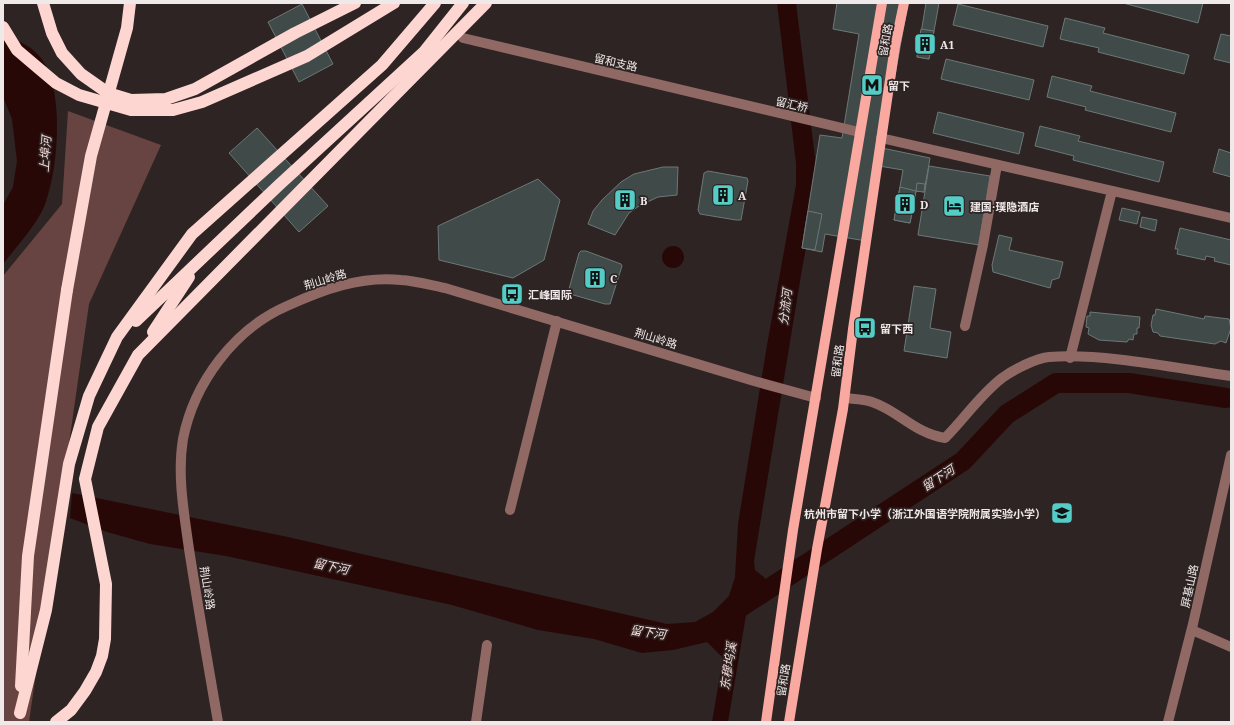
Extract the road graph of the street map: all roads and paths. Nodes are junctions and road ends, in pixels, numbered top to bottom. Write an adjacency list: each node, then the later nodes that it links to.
1 (43, 3): 3 (highway)
2 (130, 3): 32 (highway, bridge)
3 (355, 3)
4 (394, 3): 10 (highway)
5 (435, 3): 21 (highway)
6 (463, 3): 18 (highway)
7 (486, 3): 22 (highway)
8 (882, 3): 13 (main road, 留和路)
9 (904, 3): 14 (main road, 留和路)
10 (3, 27)
11 (463, 38): 12 (street, 留和支路)
12 (764, 110): 13 (street, 留汇桥)
13 (859, 132): 25 (main road, 留和路)
14 (881, 138): 15 (street); 26 (main road, 留和路)
15 (997, 165): 16 (street); 20 (street)
16 (1112, 191): 17 (street); 23 (street)
17 (1231, 218)
18 (200, 260): 21 (highway); 22 (highway)
19 (557, 320): 25 (street, 荆山岭路); 28 (street); 34 (street, 荆山岭路)
20 (965, 326)
21 (116, 338): 32 (highway)
22 (138, 355): 33 (highway)
23 (1070, 358): 24 (street); 26 (street)
24 (1231, 376)
25 (816, 398): 36 (main road, 留和路)
26 (844, 398): 37 (main road, 留和路)
27 (1231, 455): 29 (street, 屏基山路)
28 (510, 510)
29 (1192, 630): 31 (street); 38 (street, 屏基山路)
30 (486, 645): 35 (street)
31 (1231, 647)
32 (20, 718)
33 (56, 722)
34 (218, 722)
35 (476, 722)
36 (766, 722)
37 (789, 722)
38 (1168, 722)

